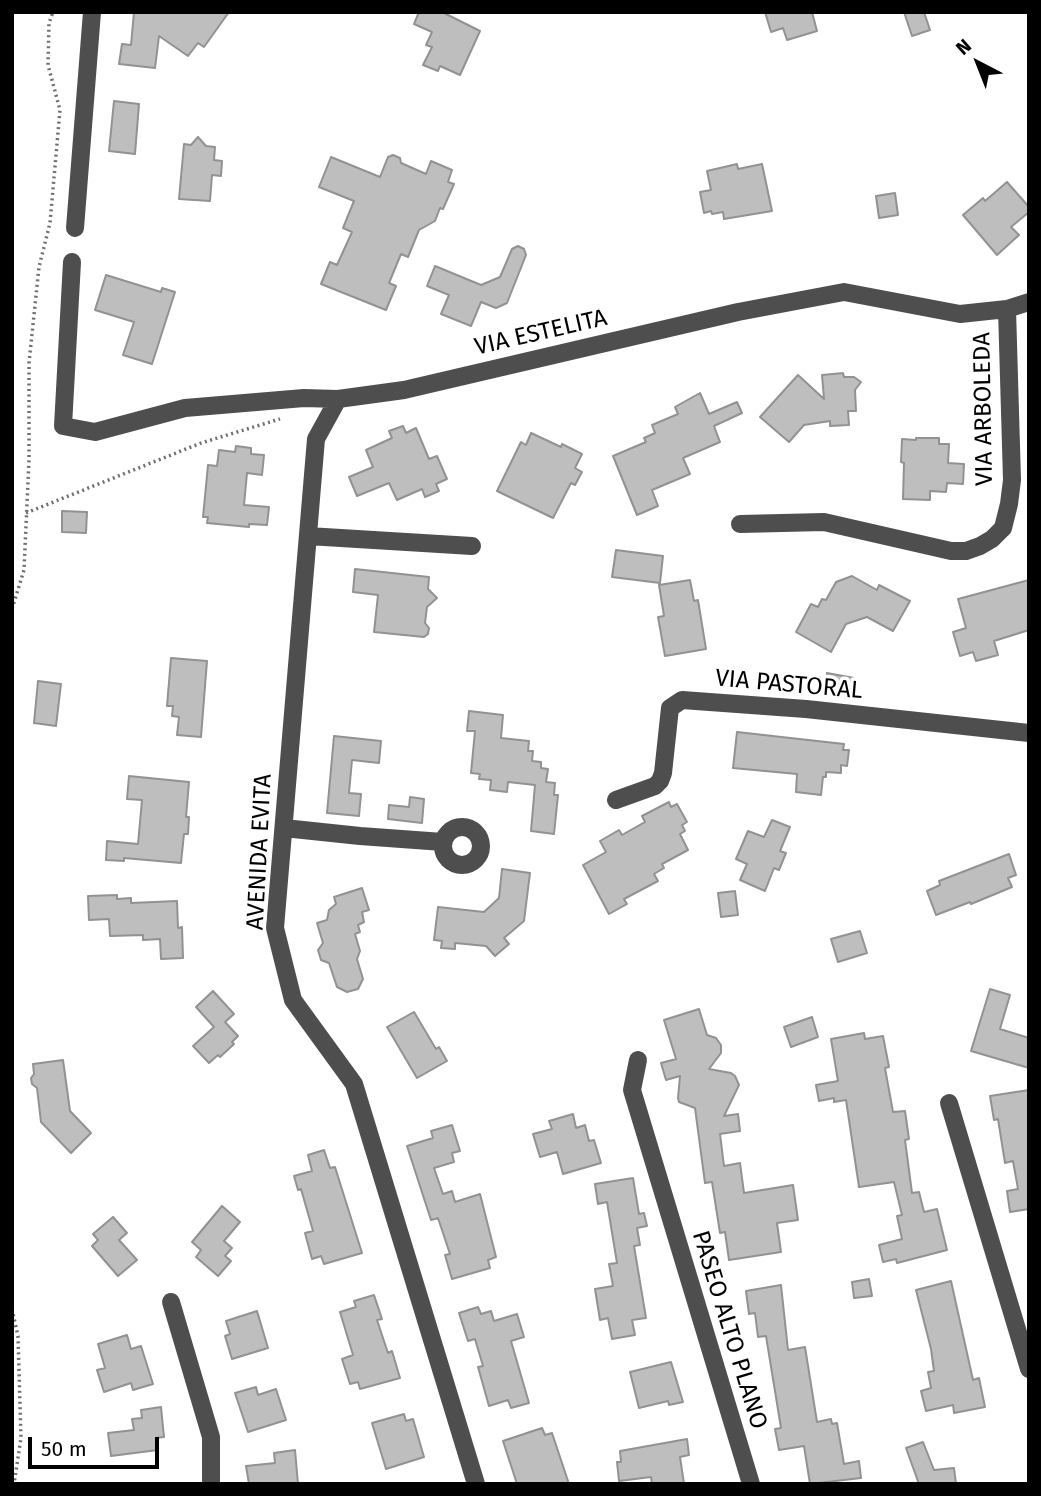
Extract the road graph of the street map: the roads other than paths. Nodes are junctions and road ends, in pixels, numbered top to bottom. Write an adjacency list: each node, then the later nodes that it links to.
1 (92, 12): 2 (street)
2 (75, 228)
3 (72, 262): 6 (street, VIA ESTELITA)
4 (1029, 302): 5 (street, VIA ESTELITA)
5 (1007, 309): 6 (street, VIA ESTELITA); 7 (street, VIA ARBOLEDA)
6 (338, 399): 8 (street, AVENIDA EVITA)
7 (740, 524)
8 (308, 536): 9 (street); 12 (street, AVENIDA EVITA)
9 (472, 547)
10 (1029, 733): 11 (street, VIA PASTORAL)
11 (616, 800)
12 (284, 828): 13 (street); 19 (street, AVENIDA EVITA)
13 (443, 842)
14 (638, 1060): 20 (street, PASEO ALTO PLANO)
15 (949, 1103): 17 (street)
16 (171, 1302): 18 (street)
17 (1029, 1368)
18 (211, 1484)
19 (477, 1484)
20 (751, 1484)

